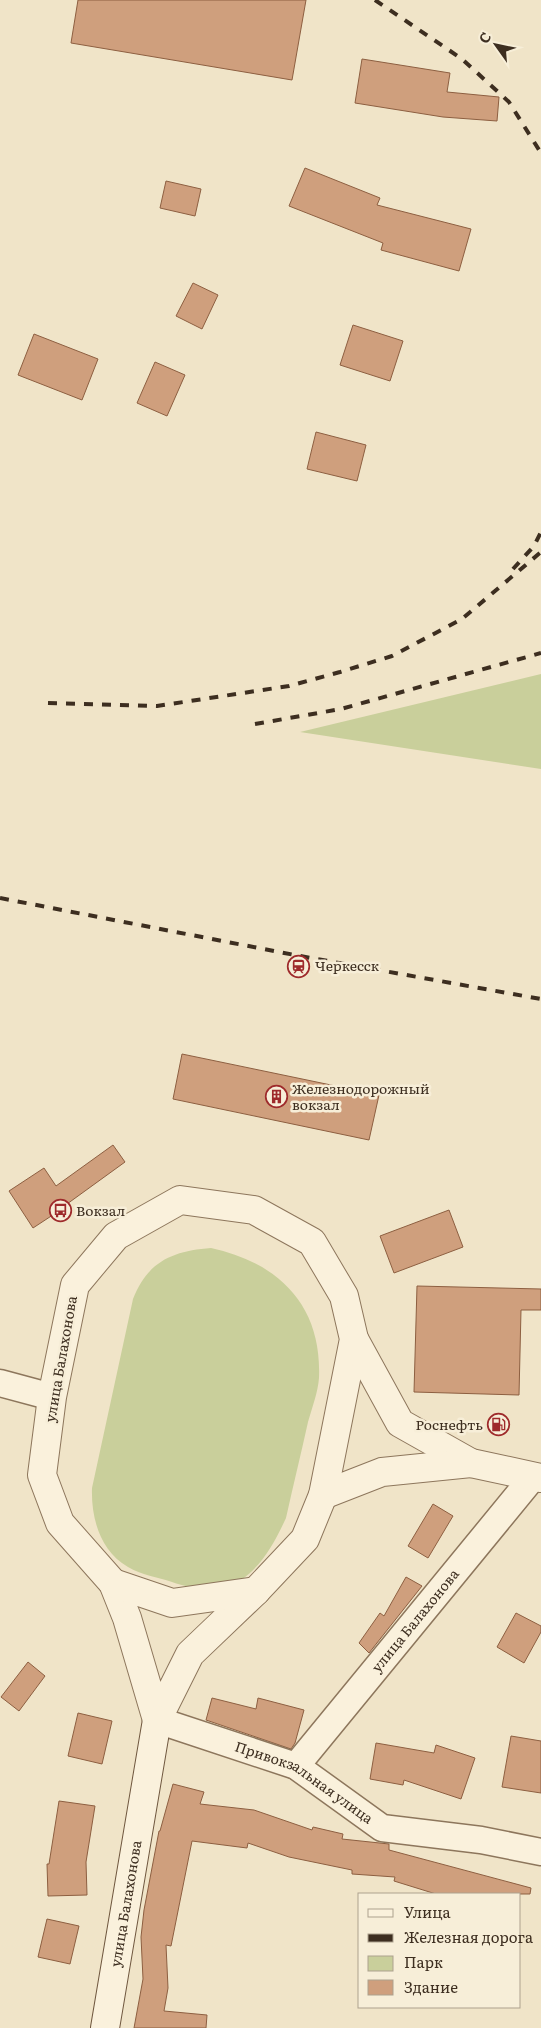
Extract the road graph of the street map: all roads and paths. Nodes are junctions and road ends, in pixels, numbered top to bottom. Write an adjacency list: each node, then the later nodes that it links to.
1 (354, 1339): 3 (street, улица Балахонова); 4 (street); 6 (street, улица Балахонова)
2 (0, 1383): 3 (street)
3 (52, 1397): 7 (street, улица Балахонова)
4 (471, 1463): 5 (street); 6 (street)
5 (537, 1477): 10 (street, улица Балахонова)
6 (324, 1494): 8 (street, улица Балахонова)
7 (113, 1583): 8 (street); 9 (street, улица Балахонова)
8 (256, 1591): 9 (street, улица Балахонова)
9 (157, 1720): 10 (street, Привокзальная улица); 12 (street, улица Балахонова)
10 (296, 1766): 11 (street, Привокзальная улица)
11 (541, 1852)
12 (105, 2028)

